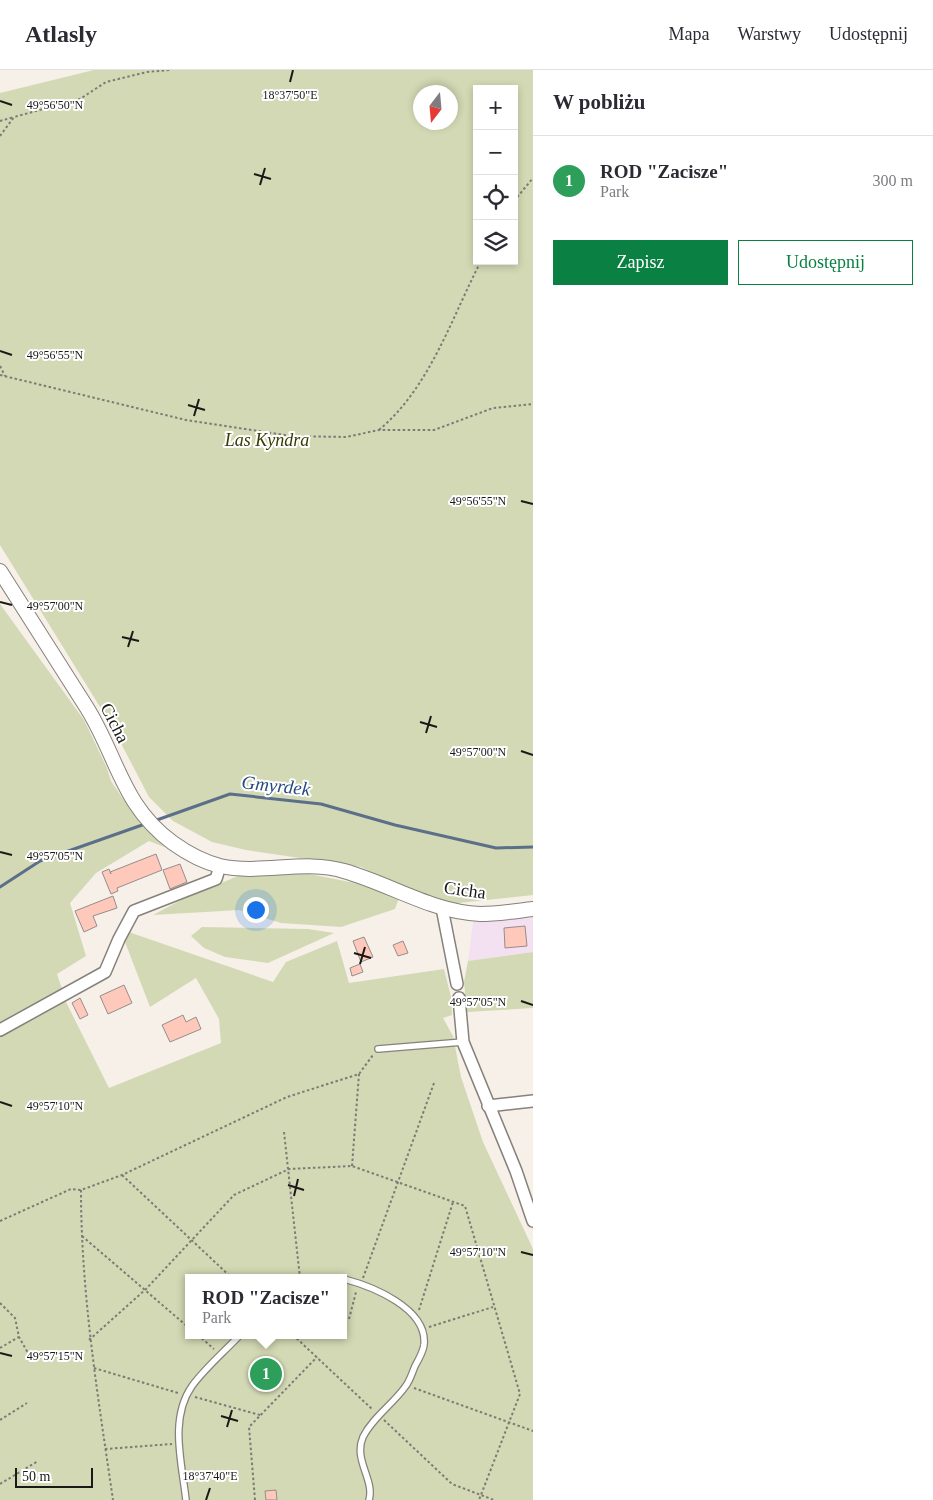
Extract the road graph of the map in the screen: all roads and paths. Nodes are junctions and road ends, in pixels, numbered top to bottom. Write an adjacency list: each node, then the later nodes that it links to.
1 (170, 70): 2 (path)
2 (14, 118): 3 (path); 4 (path)
3 (0, 121)
4 (0, 136)
5 (533, 178): 6 (path)
6 (518, 196)
7 (479, 265): 12 (path)
8 (0, 366): 10 (path)
9 (0, 375): 10 (path)
10 (5, 376): 12 (path)
11 (533, 404): 12 (path)
12 (379, 430)
13 (0, 571): 14 (street, Cicha)
14 (220, 866): 15 (street, Cicha); 19 (street)
15 (442, 908): 16 (street, Cicha); 17 (street)
16 (533, 909)
17 (457, 984)
18 (459, 998): 20 (street)
19 (0, 1030)
20 (463, 1042): 21 (lane); 25 (street)
21 (378, 1049): 22 (path)
22 (359, 1074): 27 (path); 29 (path)
23 (434, 1083): 30 (path)
24 (533, 1100): 25 (street)
25 (488, 1106): 34 (street)
26 (284, 1132): 28 (path)
27 (352, 1166): 28 (path); 30 (path)
28 (289, 1169): 36 (path); 38 (path)
29 (122, 1175): 31 (path); 36 (path)
30 (397, 1182): 32 (path); 40 (path)
31 (81, 1190): 33 (path); 35 (path)
32 (452, 1202): 43 (path); 44 (path)
33 (0, 1221)
34 (533, 1221)
35 (81, 1235): 41 (path); 52 (path)
36 (192, 1240): 37 (path); 41 (path)
37 (228, 1274)
38 (300, 1274)
39 (347, 1280): 40 (lane)
40 (360, 1284): 44 (lane); 45 (path)
41 (146, 1289): 46 (path); 52 (path)
42 (0, 1303): 48 (path)
43 (494, 1306): 47 (path); 64 (path)
44 (414, 1315): 47 (lane)
45 (349, 1319)
46 (185, 1324)
47 (422, 1330): 58 (lane)
48 (19, 1338): 53 (path); 56 (path)
49 (203, 1339): 54 (path)
50 (236, 1339): 54 (lane)
51 (297, 1339): 55 (path)
52 (89, 1340): 57 (path)
53 (0, 1348)
54 (221, 1355): 59 (lane)
55 (317, 1357): 61 (path); 62 (path)
56 (33, 1362)
57 (94, 1368): 59 (path); 67 (path)
58 (407, 1385): 62 (lane); 64 (path)
59 (187, 1395): 61 (path); 66 (lane)
60 (27, 1403): 63 (path)
61 (260, 1415): 73 (path)
62 (379, 1416): 70 (path); 74 (lane)
63 (0, 1420)
64 (508, 1423): 65 (path); 70 (path)
65 (533, 1431)
66 (179, 1443): 67 (path); 72 (lane)
67 (105, 1450): 71 (path)
68 (38, 1461): 69 (path)
69 (0, 1484)
70 (481, 1495): 75 (path); 76 (path)
71 (112, 1500)
72 (186, 1500)
73 (255, 1500)
74 (369, 1500)
75 (479, 1500)
76 (494, 1500)

